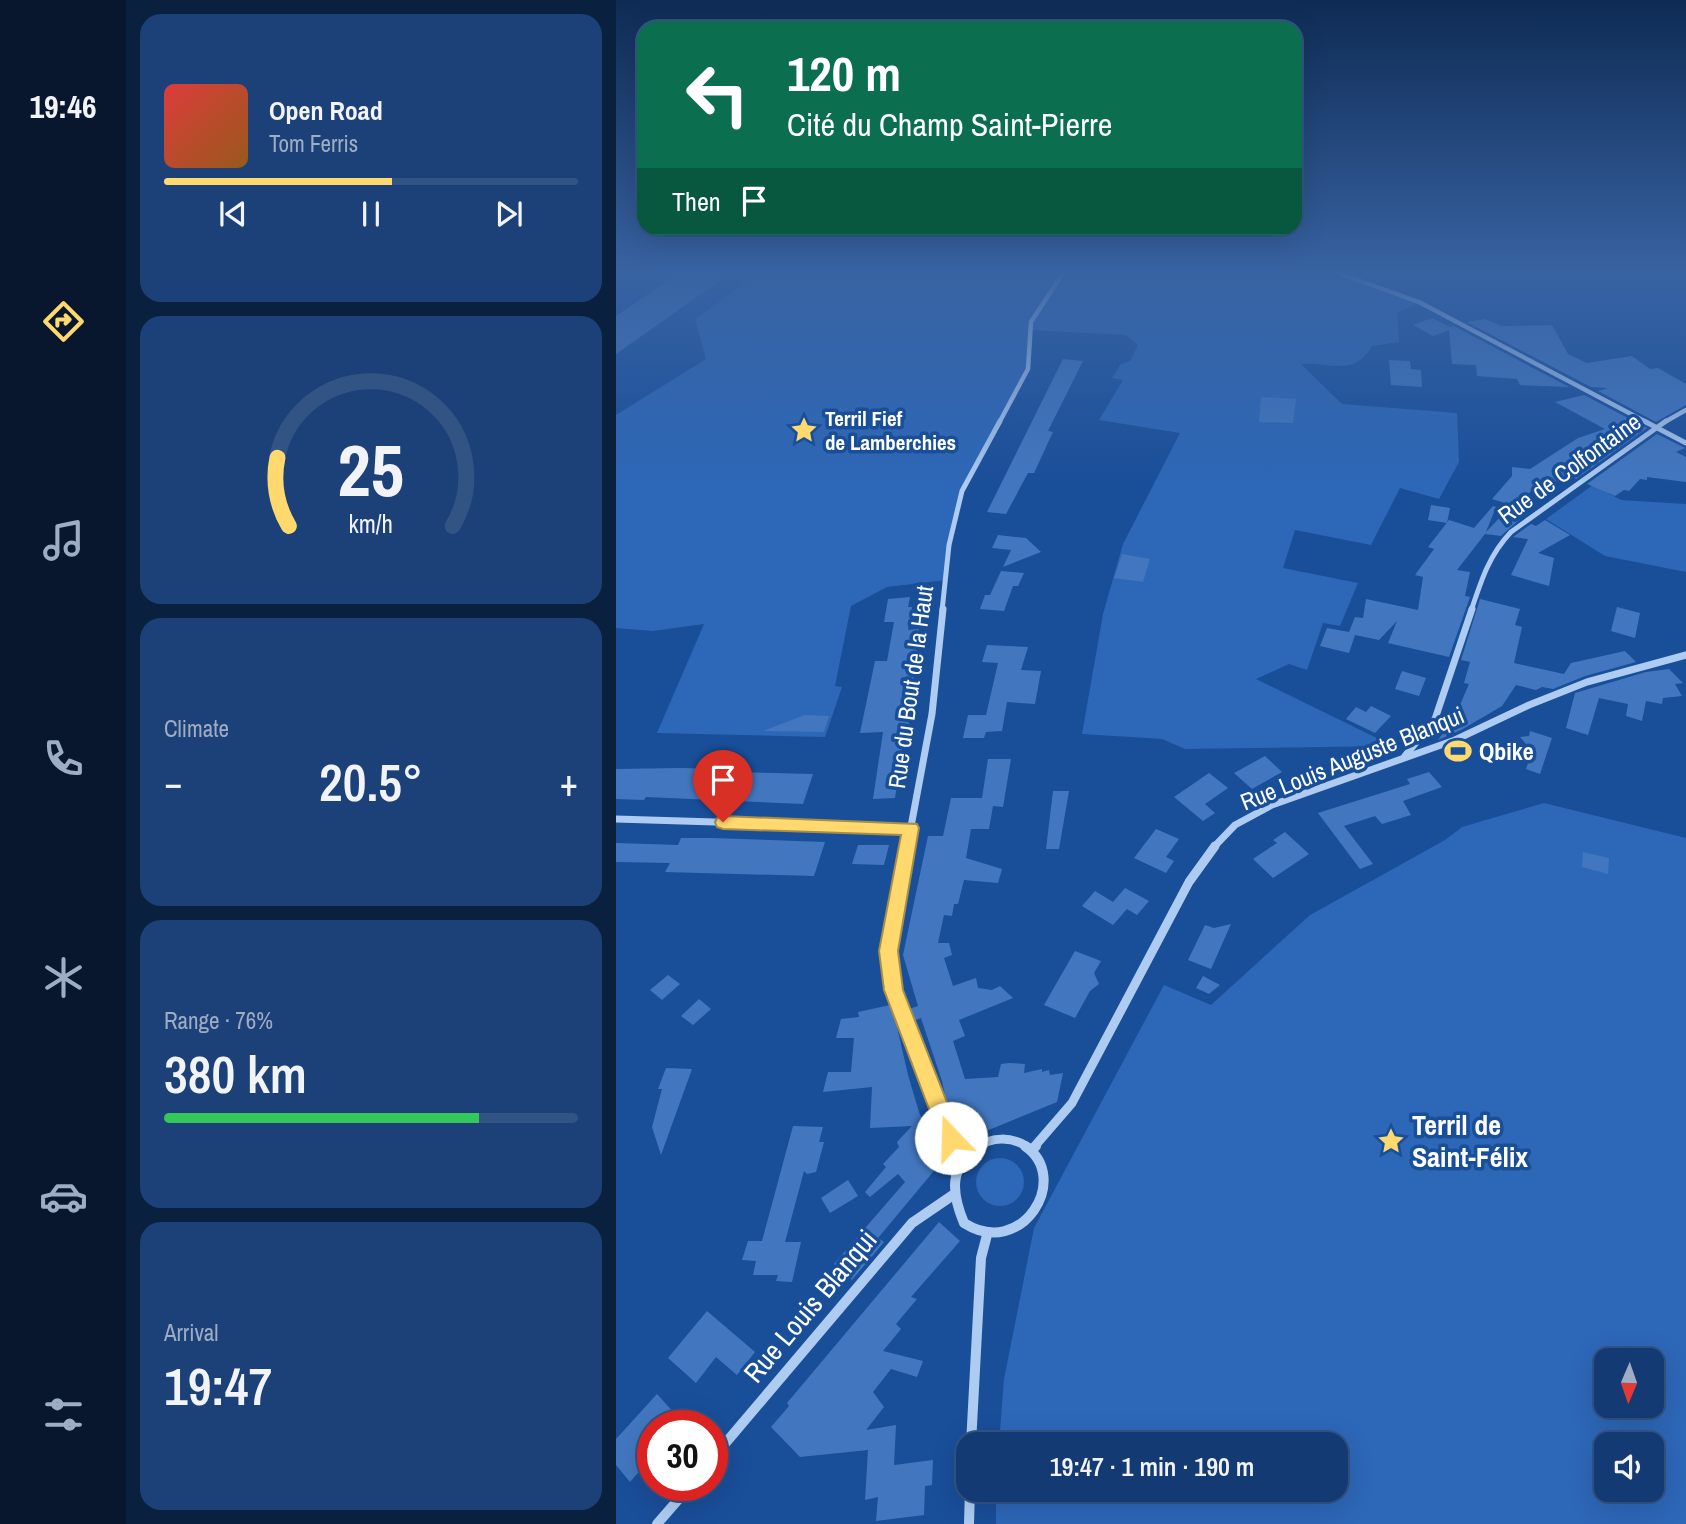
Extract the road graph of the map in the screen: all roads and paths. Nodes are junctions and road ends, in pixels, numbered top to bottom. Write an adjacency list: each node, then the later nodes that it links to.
1 (1030, 344): 9 (street, Rue du Bout de la Haut)
2 (1498, 344): 4 (street)
3 (1686, 410): 4 (street, Rue de Colfontaine)
4 (1654, 428): 5 (street); 7 (street, Rue de Colfontaine)
5 (1686, 443)
6 (1686, 655): 7 (street, Rue Louis Auguste Blanqui)
7 (1404, 758): 10 (street, Rue Louis Auguste Blanqui)
8 (616, 819): 9 (street)
9 (911, 828): 11 (street, Rue du Bout de la Haut)
10 (1033, 1149): 11 (street); 13 (street)
11 (960, 1163): 12 (street)
12 (953, 1195): 13 (street); 15 (street, Rue Louis Blanqui)
13 (987, 1235): 14 (street)
14 (972, 1432)
15 (728, 1440)
16 (677, 1501): 18 (street)
17 (970, 1502): 19 (street)
18 (657, 1524)
19 (969, 1524)

